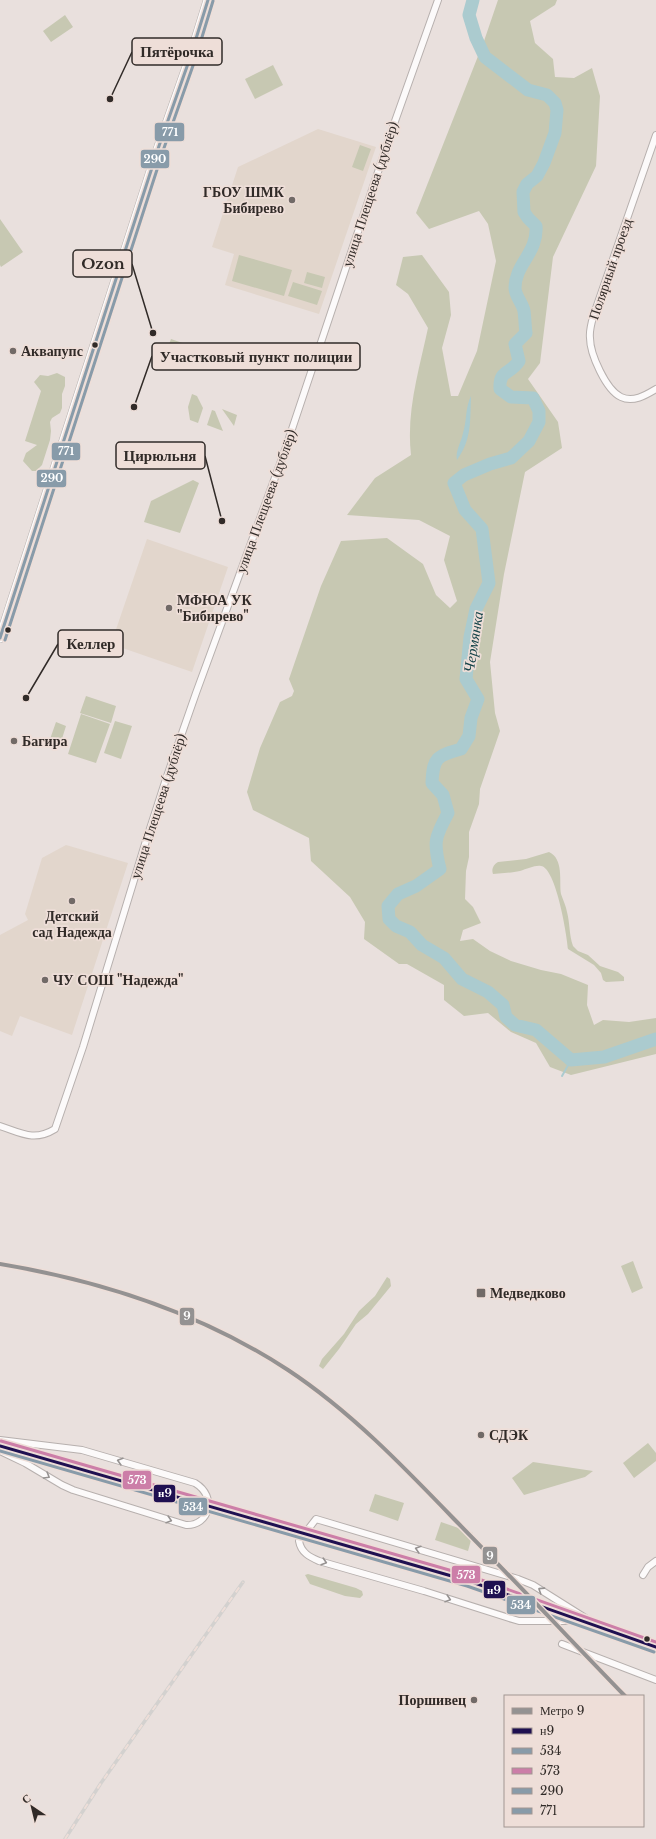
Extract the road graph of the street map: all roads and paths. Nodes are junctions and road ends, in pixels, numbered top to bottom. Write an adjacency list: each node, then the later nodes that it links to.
1 (438, 0): 6 (street, улица Плещеева (дублёр))
2 (206, 2): 5 (main road)
3 (656, 135): 4 (street, Полярный проезд)
4 (656, 389)
5 (0, 638)
6 (0, 1126)
7 (0, 1440): 9 (street, one-way to 7)
8 (0, 1446): 12 (main road, bridge)
9 (0, 1451)
10 (656, 1561): 11 (street)
11 (643, 1575)
12 (588, 1622): 13 (main road); 13 (street, one-way to 12)
13 (597, 1626): 15 (main road)
14 (562, 1644): 16 (street)
15 (656, 1647)
16 (656, 1680)

